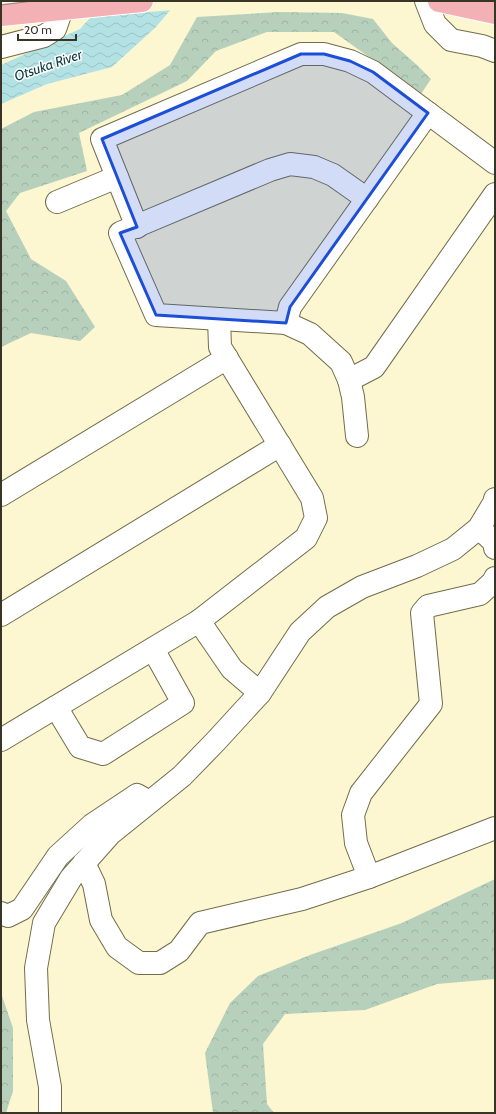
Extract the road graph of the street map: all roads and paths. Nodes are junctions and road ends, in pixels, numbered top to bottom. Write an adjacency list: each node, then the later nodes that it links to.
1 (142, 1): 4 (main road)
2 (426, 1): 8 (street)
3 (440, 1): 5 (main road)
4 (63, 5): 6 (main road); 7 (street)
5 (495, 13)
6 (1, 15)
7 (1, 47)
8 (495, 51)
9 (428, 113): 10 (street); 11 (street); 13 (street)
10 (495, 163)
11 (117, 177): 14 (street); 15 (street)
12 (495, 194): 19 (street)
13 (366, 199): 15 (street); 17 (street)
14 (57, 202)
15 (137, 227): 16 (street)
16 (219, 319): 17 (street); 18 (street)
17 (286, 323): 19 (street)
18 (227, 358): 21 (street); 22 (street)
19 (349, 380): 20 (street)
20 (357, 436)
21 (280, 445): 27 (street); 28 (street)
22 (1, 495)
23 (495, 499): 24 (street)
24 (479, 528): 25 (street); 30 (street)
25 (495, 548)
26 (495, 578): 36 (street)
27 (1, 615)
28 (199, 621): 29 (street); 30 (street)
29 (153, 649): 31 (street); 31 (street)
30 (260, 693): 33 (street)
31 (56, 707): 32 (street)
32 (1, 740)
33 (149, 803): 35 (street); 37 (street)
34 (495, 828): 36 (street)
35 (84, 863): 36 (street); 38 (street)
36 (369, 877)
37 (1, 914)
38 (50, 1113)

